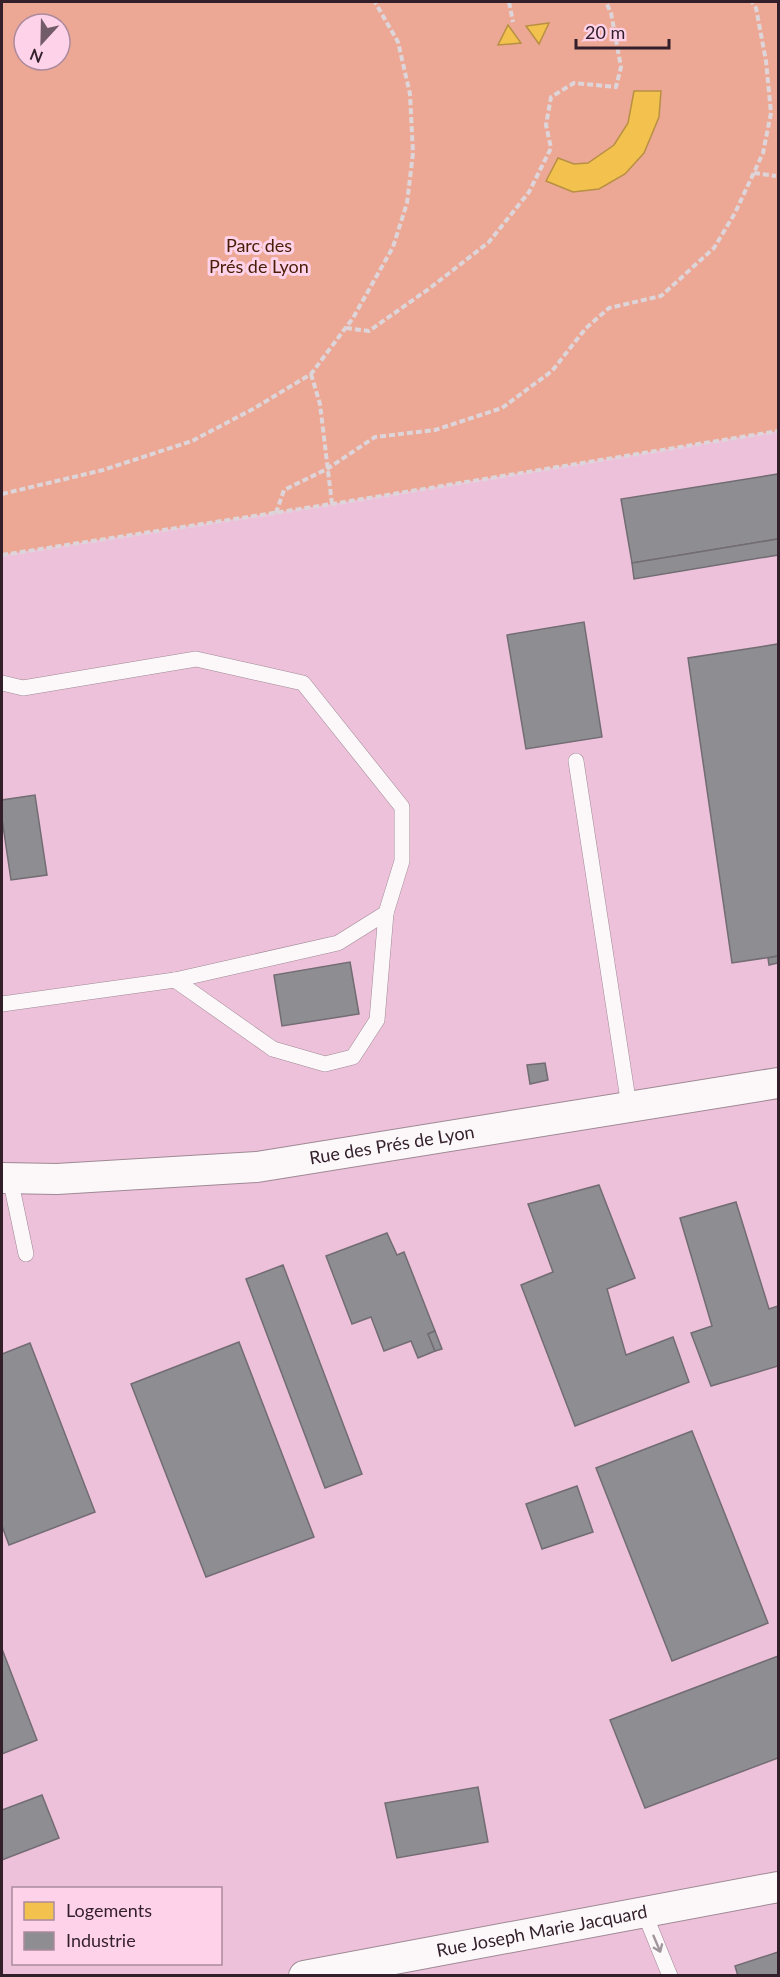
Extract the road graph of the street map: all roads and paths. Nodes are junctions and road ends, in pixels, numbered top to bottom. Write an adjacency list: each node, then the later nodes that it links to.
1 (375, 2): 8 (path)
2 (509, 2): 5 (path)
3 (606, 2): 8 (path)
4 (752, 2): 6 (path)
5 (513, 22)
6 (754, 173): 7 (path); 11 (path)
7 (776, 176)
8 (346, 328): 9 (path)
9 (311, 374): 11 (path); 12 (path)
10 (778, 431): 13 (path)
11 (327, 469): 13 (path); 14 (path)
12 (2, 494)
13 (332, 504): 14 (path)
14 (276, 513): 15 (path)
15 (2, 555)
16 (2, 683): 18 (lane)
17 (576, 761): 22 (lane)
18 (386, 913): 19 (lane); 19 (lane)
19 (175, 980): 20 (lane)
20 (2, 1000)
21 (778, 1083): 22 (street, Rue des Prés de Lyon)
22 (629, 1106): 23 (street, Rue des Prés de Lyon)
23 (6, 1178): 24 (lane)
24 (26, 1254)
25 (778, 1887): 26 (street, Rue Joseph Marie Jacquard)
26 (644, 1912): 27 (street, Rue Joseph Marie Jacquard); 28 (lane, one-way to 28)
27 (304, 1976)
28 (670, 1976)

